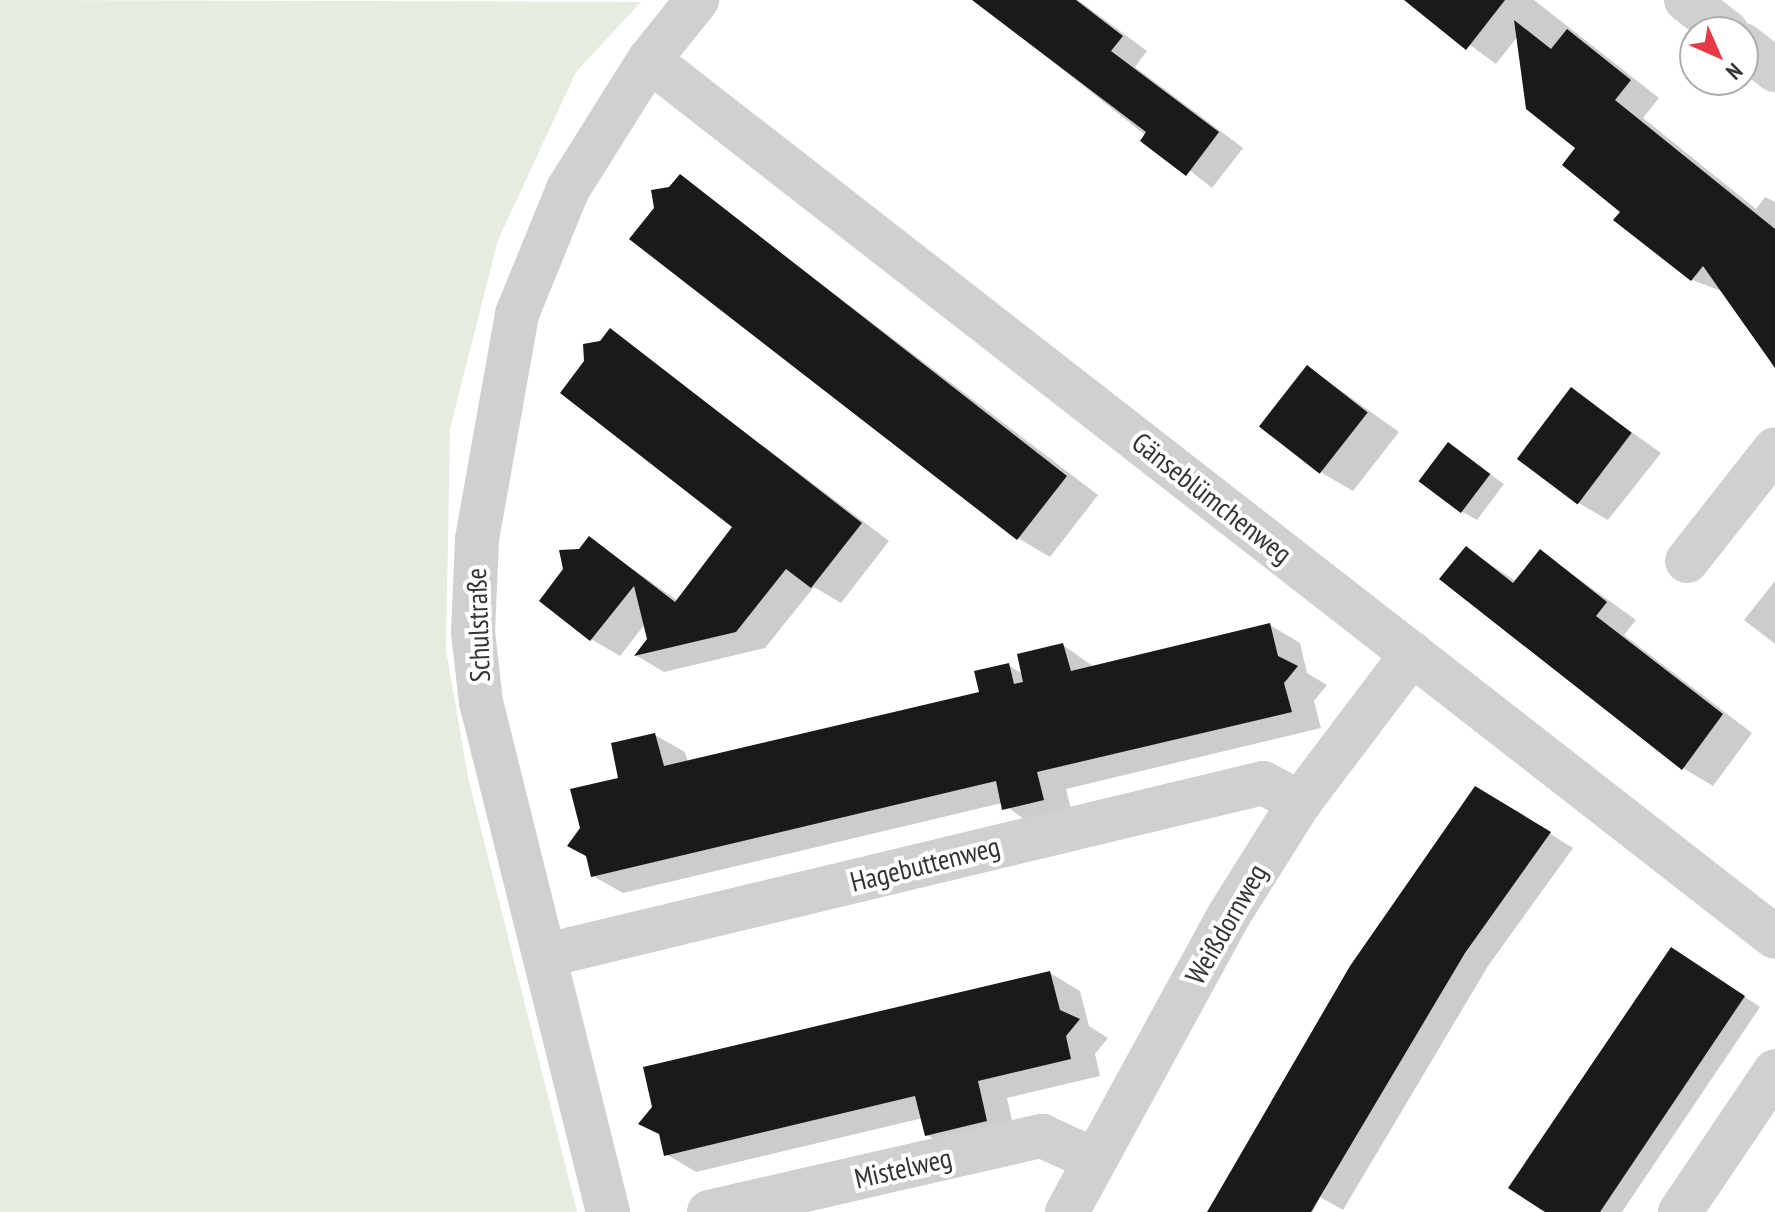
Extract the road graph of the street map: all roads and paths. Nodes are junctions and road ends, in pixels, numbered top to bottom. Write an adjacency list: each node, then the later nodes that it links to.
1 (697, 0): 5 (street, Schulstraße)
2 (1686, 0): 3 (street)
3 (1706, 16)
4 (1759, 58): 6 (street)
5 (649, 60): 9 (street, Gänseblümchenweg); 12 (street, Schulstraße)
6 (1775, 70)
7 (1775, 449): 8 (street)
8 (1687, 561)
9 (1412, 654): 10 (street, Weißdornweg); 11 (street, Gänseblümchenweg)
10 (1300, 802): 12 (street, Hagebuttenweg); 14 (street, Weißdornweg)
11 (1775, 937)
12 (547, 955): 15 (street, Schulstraße)
13 (1775, 1071): 18 (street)
14 (1095, 1160): 16 (street, Mistelweg); 17 (street, Weißdornweg)
15 (608, 1212)
16 (709, 1212)
17 (1067, 1212)
18 (1680, 1212)

